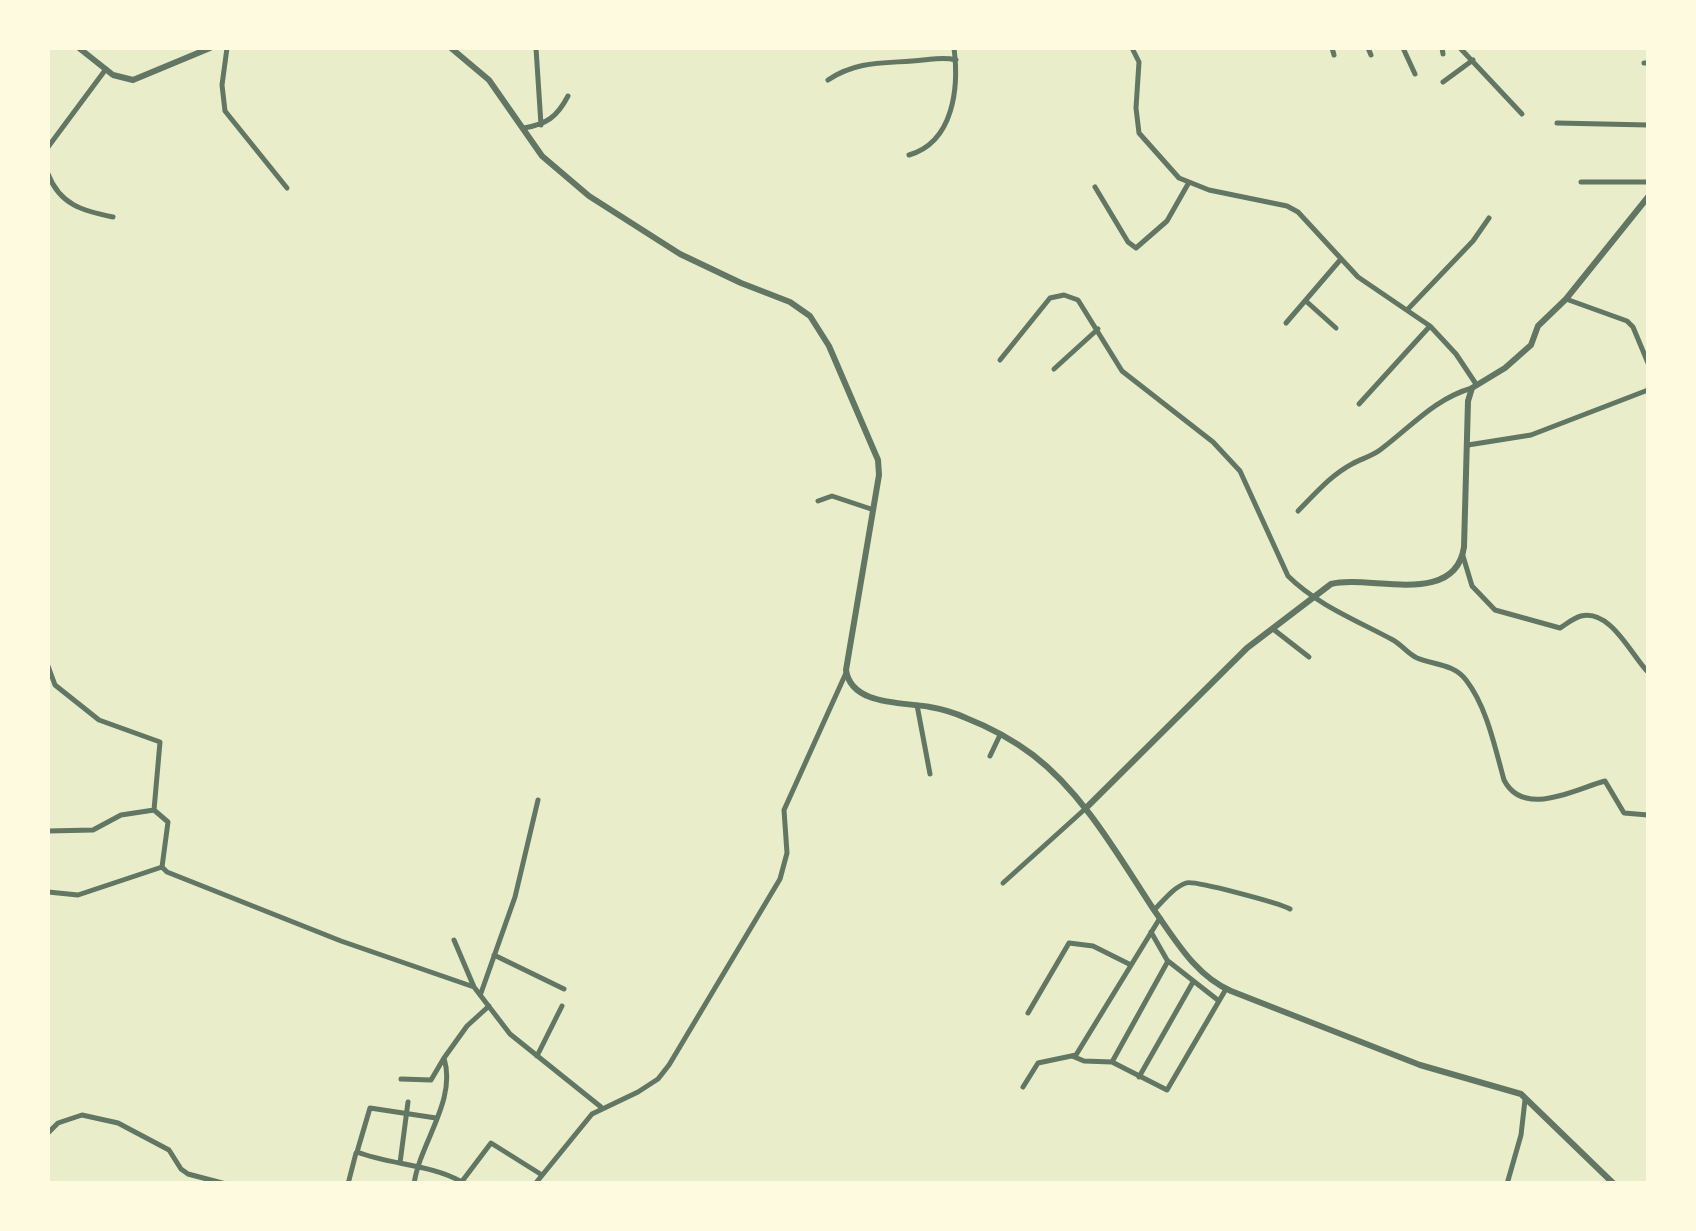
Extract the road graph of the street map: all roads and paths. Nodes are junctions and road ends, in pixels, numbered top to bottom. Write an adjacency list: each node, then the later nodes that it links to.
1 (79, 48): 12 (street)
2 (210, 48): 12 (street)
3 (226, 48): 29 (street)
4 (451, 48): 21 (street)
5 (536, 48): 19 (street)
6 (954, 48): 10 (street)
7 (1132, 48): 27 (street)
8 (1403, 48): 13 (street)
9 (1460, 48): 11 (street)
10 (956, 60): 14 (street); 23 (street)
11 (1473, 60): 15 (street); 17 (street)
12 (106, 70): 22 (street)
13 (1414, 74)
14 (828, 80)
15 (1443, 82)
16 (568, 96): 19 (street)
17 (1522, 114)
18 (1557, 123): 20 (street)
19 (541, 125): 21 (street)
20 (1648, 125)
21 (521, 128): 49 (street)
22 (48, 147)
23 (909, 155)
24 (48, 174): 31 (street)
25 (1581, 182): 26 (street)
26 (1648, 182)
27 (1188, 184): 28 (street); 33 (street)
28 (1095, 187)
29 (287, 188)
30 (1648, 197): 34 (street)
31 (113, 217)
32 (1488, 218): 36 (street)
33 (1342, 260): 35 (street); 36 (street)
34 (1566, 300): 42 (street); 44 (street)
35 (1308, 302): 37 (street); 39 (street)
36 (1408, 308): 38 (street)
37 (1286, 323)
38 (1430, 326): 44 (street); 46 (street)
39 (1336, 328)
40 (1098, 329): 41 (street); 43 (street); 52 (street)
41 (1000, 360)
42 (1648, 364)
43 (1054, 370)
44 (1474, 386): 47 (street); 50 (street)
45 (1648, 390): 47 (street)
46 (1359, 404)
47 (1468, 444): 51 (street)
48 (818, 501): 49 (street)
49 (872, 509): 57 (street)
50 (1298, 511)
51 (1463, 556): 52 (street); 56 (street)
52 (1313, 596): 53 (street); 65 (street)
53 (1270, 628): 54 (street); 64 (street)
54 (1308, 657)
55 (48, 666): 63 (street)
56 (1648, 672)
57 (846, 673): 58 (street); 96 (street)
58 (917, 705): 59 (street); 61 (street)
59 (1000, 735): 60 (street); 64 (street)
60 (990, 756)
61 (930, 774)
62 (538, 800): 75 (street)
63 (154, 810): 66 (street); 67 (street)
64 (1085, 810): 68 (street); 71 (street)
65 (1648, 815)
66 (48, 831)
67 (162, 867): 69 (street); 79 (street)
68 (1004, 883)
69 (48, 892)
70 (1290, 909): 71 (street)
71 (1154, 910): 72 (street)
72 (1160, 918): 73 (street); 80 (street)
73 (1151, 932): 76 (street); 77 (street)
74 (454, 940): 79 (street)
75 (494, 955): 81 (street); 82 (street)
76 (1168, 960): 78 (street); 90 (street)
77 (1131, 964): 86 (street); 88 (street)
78 (1193, 982): 83 (street); 92 (street)
79 (474, 987): 82 (street)
80 (1226, 989): 83 (street); 94 (street)
81 (564, 990)
82 (482, 993): 84 (street)
83 (1219, 1000): 92 (street)
84 (490, 1005): 87 (street); 89 (street)
85 (562, 1006): 87 (street)
86 (1028, 1013)
87 (537, 1056): 96 (street)
88 (1072, 1056): 90 (street); 93 (street)
89 (444, 1058): 91 (street); 98 (street)
90 (1112, 1062): 92 (street)
91 (401, 1078)
92 (1139, 1078)
93 (1022, 1087)
94 (1525, 1097): 109 (street); 110 (street)
95 (408, 1102): 97 (street)
96 (601, 1108): 103 (street)
97 (406, 1114): 98 (street); 100 (street); 101 (street)
98 (436, 1118): 102 (street)
99 (48, 1133): 105 (street)
100 (356, 1152): 101 (street); 106 (street)
101 (400, 1164): 102 (street)
102 (416, 1168): 104 (street); 107 (street)
103 (542, 1175): 104 (street); 108 (street)
104 (461, 1182)
105 (226, 1184)
106 (348, 1184)
107 (414, 1184)
108 (535, 1184)
109 (1507, 1184)
110 (1614, 1184)

